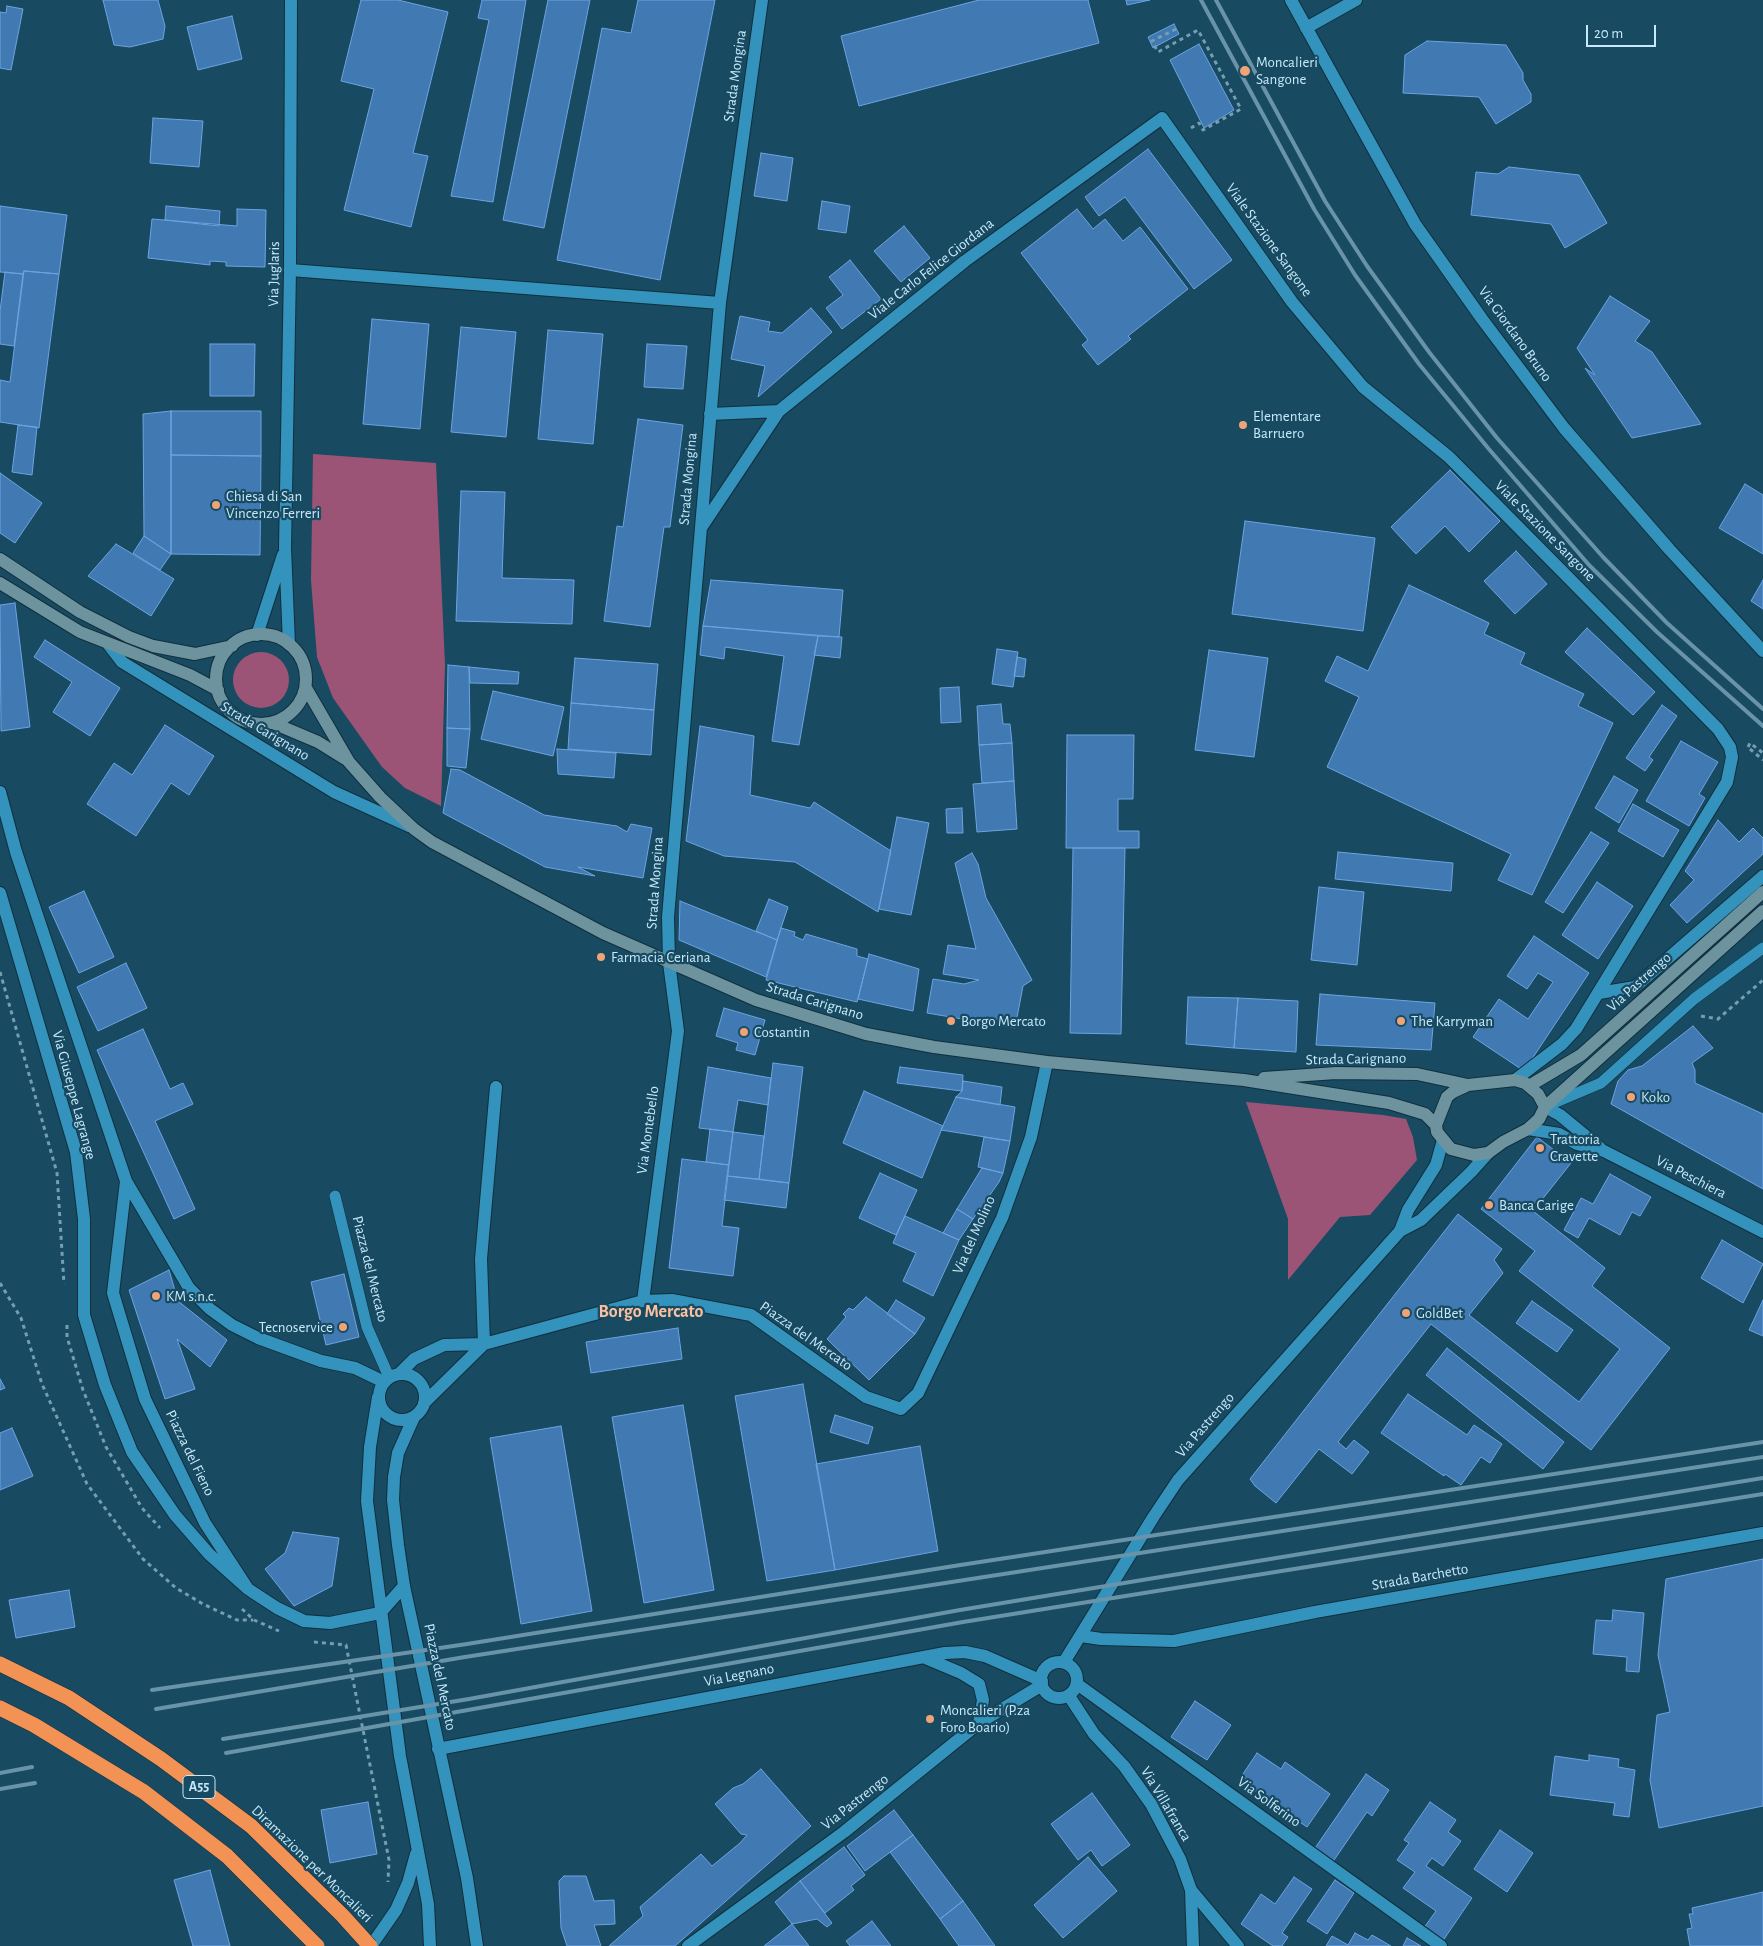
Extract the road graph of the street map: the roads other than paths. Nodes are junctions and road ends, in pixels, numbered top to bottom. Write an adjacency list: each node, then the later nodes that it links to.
1 (291, 0): 7 (street, Via Juglaris)
2 (762, 0): 8 (street, Strada Mongina)
3 (1291, 0): 5 (street, Via Giordano Bruno)
4 (1356, 0): 5 (street)
5 (1306, 28): 19 (street, Via Giordano Bruno)
6 (1162, 118): 9 (street, Viale Carlo Felice Giordana); 32 (street, Viale Stazione Sangone)
7 (290, 270): 8 (street); 12 (street, Via Juglaris)
8 (720, 303): 10 (street, Strada Mongina)
9 (779, 411): 10 (street); 11 (street, Viale Carlo Felice Giordana)
10 (710, 414): 11 (street, Strada Mongina)
11 (700, 529): 31 (street, Strada Mongina)
12 (285, 548): 15 (street, Via Juglaris); 16 (street, Via Juglaris)
13 (0, 559): 18 (main road)
14 (0, 583): 17 (main road, Strada Carignano)
15 (257, 635): 16 (main road); 18 (main road)
16 (289, 644): 20 (main road)
17 (109, 645): 21 (main road, Strada Carignano); 25 (street, Strada Carignano)
18 (232, 646): 21 (main road)
19 (1763, 651)
20 (306, 688): 22 (main road); 23 (main road, Strada Carignano)
21 (218, 690): 22 (main road)
22 (273, 723): 23 (main road, Strada Carignano)
23 (349, 762): 25 (main road, Strada Carignano)
24 (0, 792): 45 (street, Via Giuseppe Lagrange)
25 (414, 829): 31 (main road, Strada Carignano)
26 (1763, 876): 32 (street)
27 (1763, 892): 37 (main road, Via Pastrengo)
28 (0, 893): 58 (street, Via Giuseppe Lagrange)
29 (1763, 911): 39 (main road, Via Pastrengo)
30 (1763, 948): 39 (lane)
31 (669, 963): 33 (main road, Strada Carignano); 49 (street, Via Montebello)
32 (1599, 993): 35 (street, Viale Stazione Sangone)
33 (1047, 1062): 34 (main road, Strada Carignano); 54 (street, Via del Molino)
34 (1244, 1080): 36 (main road, Strada Carignano); 40 (main road, Strada Carignano)
35 (1515, 1080): 36 (main road); 37 (main road)
36 (1468, 1085): 40 (main road)
37 (1529, 1086): 39 (main road)
38 (496, 1087): 50 (street)
39 (1545, 1106): 41 (main road, Via Pastrengo); 43 (street, Via Peschiera)
40 (1436, 1125): 42 (main road)
41 (1528, 1129): 43 (street, Via Peschiera); 44 (main road, Via Pastrengo)
42 (1443, 1140): 44 (main road); 47 (street, Via Pastrengo)
43 (1604, 1151): 48 (street, Via Peschiera)
44 (1488, 1153): 47 (street, Via Pastrengo)
45 (126, 1181): 51 (street, Via Giuseppe Lagrange); 58 (street, Piazza del Fieno)
46 (335, 1196): 51 (lane, Piazza del Mercato)
47 (1400, 1231): 60 (street, Via Pastrengo)
48 (1763, 1232)
49 (643, 1301): 50 (street, Piazza del Mercato); 54 (street, Piazza del Mercato)
50 (484, 1344): 51 (street, Piazza del Mercato); 53 (street, Piazza del Mercato)
51 (391, 1378): 52 (street, Piazza del Mercato); 53 (street)
52 (378, 1397): 55 (street); 59 (street, Piazza del Mercato)
53 (425, 1402): 55 (street, Piazza del Mercato)
54 (901, 1409)
55 (414, 1417): 57 (street, Piazza del Mercato)
56 (1763, 1533): 60 (street, Strada Barchetto)
57 (404, 1586): 59 (street); 69 (street, Piazza del Mercato)
58 (248, 1590): 59 (street, Piazza del Fieno)
59 (380, 1613): 70 (street, Piazza del Mercato)
60 (1082, 1636): 62 (street, Via Pastrengo)
61 (923, 1656): 64 (street, Via Legnano); 68 (street); 69 (street, Via Legnano)
62 (1064, 1662): 64 (street, Via Pastrengo); 65 (street)
63 (0, 1664): 73 (highway, Diramazione per Moncalieri / A55, bridge)
64 (1042, 1683): 66 (street); 68 (street, Via Pastrengo)
65 (1077, 1684): 66 (street); 79 (street, Via Solferino)
66 (1069, 1696): 71 (street, Via Villafranca)
67 (0, 1708): 72 (highway, A55, bridge)
68 (979, 1723): 76 (street, Via Pastrengo)
69 (438, 1749): 75 (street, Piazza del Mercato)
70 (417, 1849): 73 (street, Piazza del Mercato); 74 (street, Piazza del Mercato)
71 (1191, 1890): 77 (street, Via Villafranca); 78 (street)
72 (316, 1946)
73 (371, 1946)
74 (430, 1946)
75 (477, 1946)
76 (688, 1946)
77 (1194, 1946)
78 (1238, 1946)
79 (1441, 1946)

